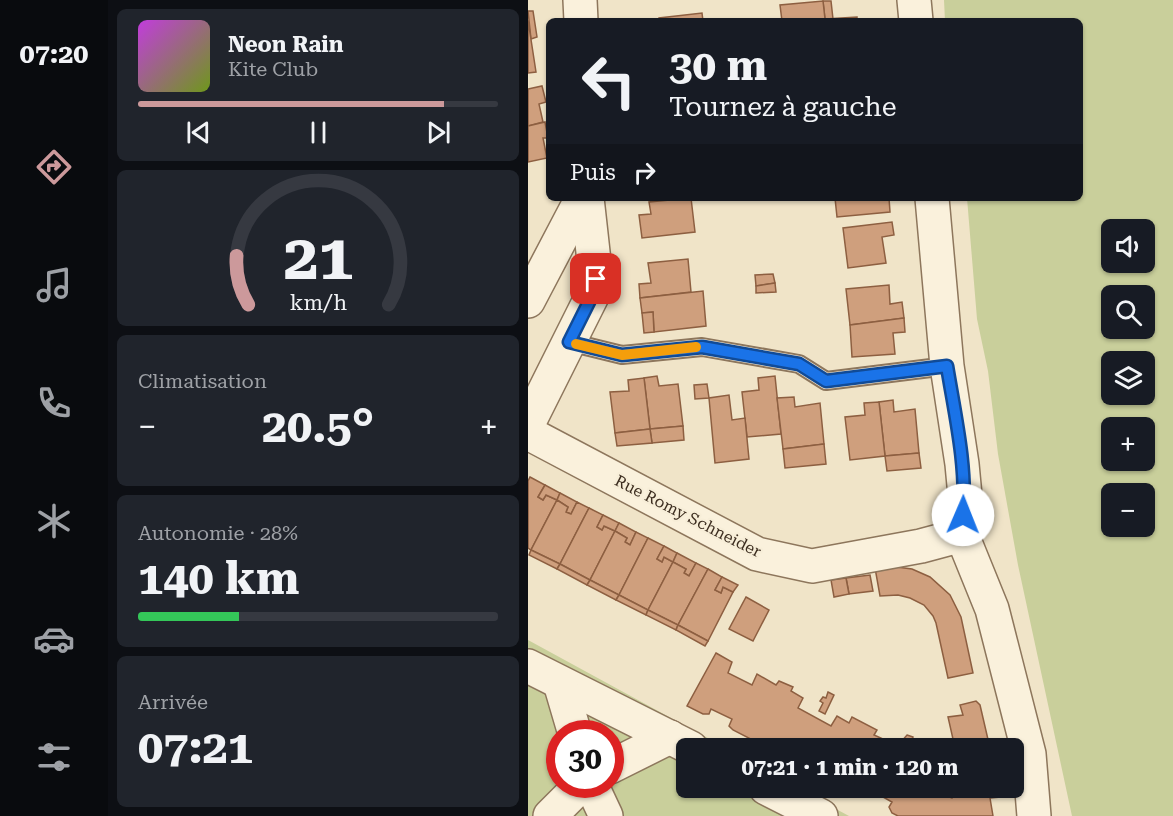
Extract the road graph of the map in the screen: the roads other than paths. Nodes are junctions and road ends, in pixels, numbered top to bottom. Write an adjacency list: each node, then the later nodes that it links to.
1 (580, 0): 3 (street)
2 (914, 0): 4 (street)
3 (581, 18)
4 (916, 18)
5 (580, 201): 8 (street)
6 (587, 201): 9 (street)
7 (932, 201): 10 (street)
8 (528, 301)
9 (569, 342): 10 (lane); 11 (street)
10 (947, 366): 13 (street)
11 (528, 424)
12 (528, 433): 13 (street, Rue Romy Schneider)
13 (962, 535): 26 (street)
14 (528, 666): 15 (street)
15 (560, 683): 16 (street); 17 (street)
16 (571, 720)
17 (676, 741)
18 (676, 744): 19 (street)
19 (624, 762)
20 (568, 798): 23 (street)
21 (598, 798): 24 (street)
22 (785, 798): 25 (street)
23 (550, 816)
24 (606, 816)
25 (820, 816)
26 (1034, 816)

